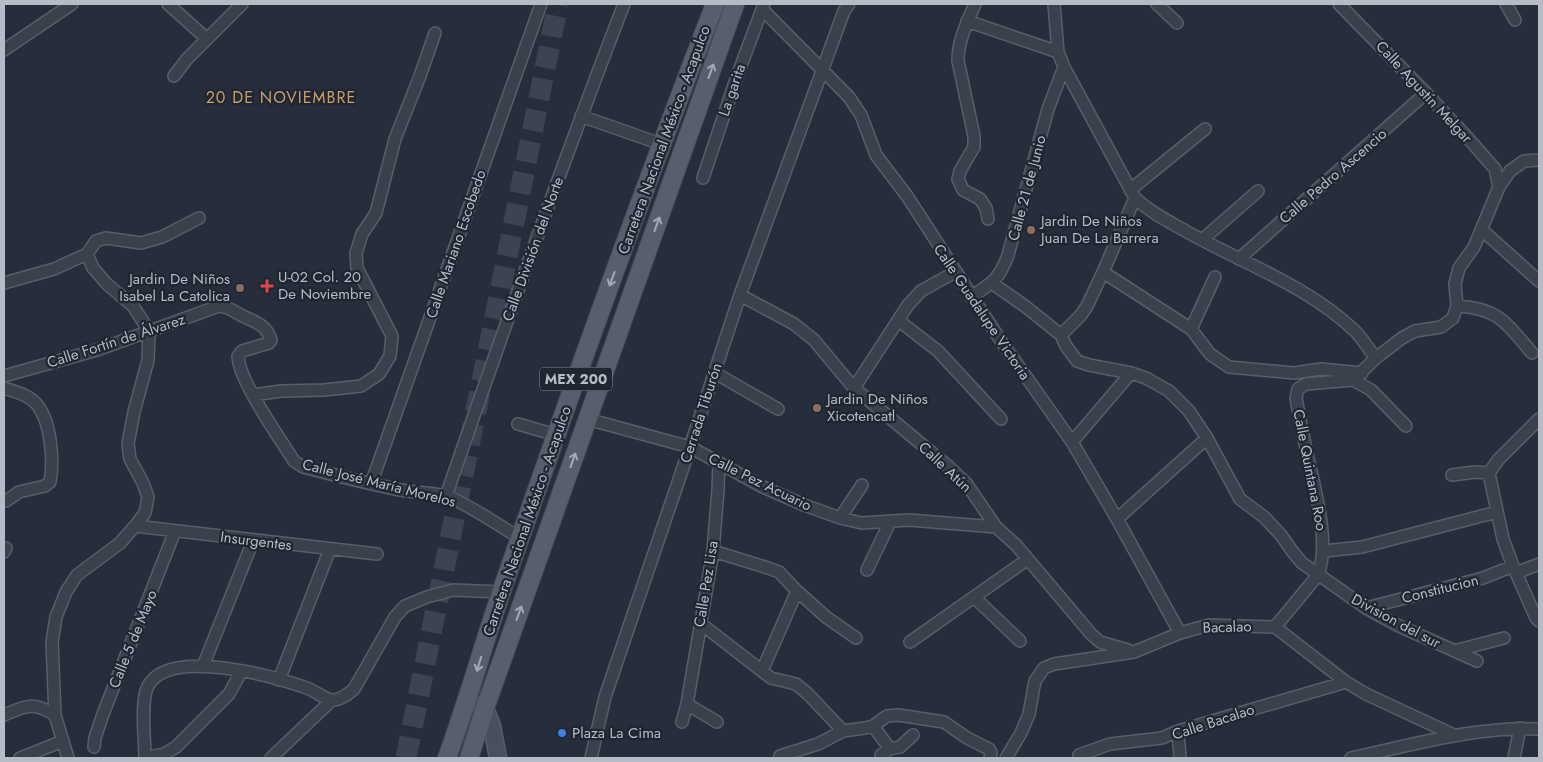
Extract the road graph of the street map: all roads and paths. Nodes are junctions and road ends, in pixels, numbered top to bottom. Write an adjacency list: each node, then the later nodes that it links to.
1 (72, 4): 20 (street)
2 (168, 4): 19 (street)
3 (242, 4): 19 (street)
4 (541, 4): 76 (street, Calle Mariano Escobedo)
5 (624, 4): 26 (street, Calle División del Norte)
6 (715, 4): 28 (main road, Carretera Nacional México - Acapulco / MEX 200)
7 (735, 4): 64 (main road, Carretera Nacional México - Acapulco / MEX 200, one-way to 7)
8 (848, 4): 23 (street, Cerrada Tiburón)
9 (975, 4): 16 (street)
10 (1054, 4): 21 (street)
11 (1157, 4): 17 (street)
12 (1339, 4): 25 (street, Calle Agustín Melgar)
13 (1506, 4): 15 (street)
14 (763, 6): 23 (street, Calle Guadalupe Victoria); 30 (street, La garita)
15 (1515, 20)
16 (968, 21): 21 (street); 35 (street)
17 (1177, 23)
18 (435, 33): 62 (street)
19 (207, 39): 24 (street)
20 (4, 50)
21 (1058, 52): 22 (street)
22 (1064, 67): 33 (street); 45 (street, Calle 21 de Junio)
23 (822, 70): 40 (street, Calle Guadalupe Victoria); 46 (street, Cerrada Tiburón)
24 (174, 76)
25 (1426, 93): 31 (street, Calle Agustín Melgar); 39 (street, Calle Pedro Ascencio)
26 (581, 116): 28 (street); 78 (street, Calle División del Norte)
27 (1204, 129): 33 (street)
28 (661, 144): 69 (main road, Carretera Nacional México - Acapulco / MEX 200, one-way to 69)
29 (1539, 160): 31 (street)
30 (703, 178)
31 (1499, 187): 36 (street)
32 (1258, 191): 37 (street)
33 (1132, 194): 37 (street); 41 (street)
34 (199, 218): 38 (street)
35 (988, 218)
36 (1482, 230): 43 (street); 48 (street)
37 (1202, 240): 39 (street)
38 (87, 254): 44 (street); 52 (street)
39 (1239, 259): 55 (street)
40 (955, 272): 47 (street, Calle Guadalupe Victoria); 50 (street)
41 (1103, 272): 51 (street); 53 (street)
42 (1215, 277): 51 (street)
43 (1539, 281)
44 (4, 283)
45 (992, 283): 47 (street, Calle 21 de Junio); 53 (street)
46 (740, 295): 56 (street, Cerrada Tiburón); 61 (street, Calle Atún)
47 (971, 297): 71 (street, Calle Guadalupe Victoria)
48 (1457, 306): 54 (street); 55 (street)
49 (228, 307): 52 (street, Calle Fortín de Álvarez); 62 (street, Calle José María Morelos)
50 (898, 320): 61 (street); 66 (street)
51 (1191, 329): 59 (street)
52 (149, 331): 58 (street, Calle Fortín de Álvarez); 84 (street)
53 (1061, 335): 57 (street, Division del sur)
54 (1532, 352)
55 (1376, 358): 59 (street)
56 (715, 372): 63 (street); 72 (street, Cerrada Tiburón)
57 (1131, 374): 70 (street, Division del sur); 71 (street)
58 (4, 376)
59 (1358, 376): 68 (street); 91 (street, Calle Quintana Roo)
60 (4, 388): 79 (street)
61 (854, 388): 85 (street, Calle Atún)
62 (253, 395): 76 (street, Calle José María Morelos)
63 (778, 409)
64 (587, 419): 72 (street, Calle Pez Acuario); 121 (main road, Carretera Nacional México - Acapulco / MEX 200, one-way to 64)
65 (1539, 419): 74 (street)
66 (1001, 420)
67 (518, 424): 69 (street)
68 (1406, 426)
69 (556, 435): 87 (main road, Carretera Nacional México - Acapulco / MEX 200)
70 (1207, 438): 82 (street); 97 (street, Division del sur)
71 (1072, 442): 82 (street, Calle Guadalupe Victoria)
72 (690, 447): 73 (street, Calle Pez Acuario); 144 (street, Cerrada Tiburón)
73 (719, 463): 81 (street, Calle Pez Acuario); 90 (street, Calle Pez Lisa)
74 (1489, 473): 75 (street); 80 (street)
75 (1452, 475)
76 (372, 484): 78 (street, Calle José María Morelos)
77 (862, 485): 81 (street)
78 (446, 496): 87 (street, Calle José María Morelos)
79 (6, 501)
80 (1497, 512): 91 (street); 96 (street)
81 (840, 518): 83 (street, Calle Pez Acuario)
82 (1117, 519): 105 (street, Calle Guadalupe Victoria)
83 (890, 522): 85 (street, Calle Pez Acuario); 95 (street)
84 (135, 526): 86 (street, Insurgentes); 122 (street)
85 (996, 527): 93 (street, Calle Atún)
86 (175, 531): 88 (street, Insurgentes); 134 (street, Calle 5 de Mayo)
87 (520, 538): 99 (main road, Carretera Nacional México - Acapulco / MEX 200)
88 (253, 541): 89 (street, Insurgentes); 113 (street)
89 (330, 549): 92 (street, Insurgentes); 116 (street)
90 (713, 551): 98 (street); 103 (street, Calle Pez Lisa)
91 (1324, 551): 97 (street, Calle Quintana Roo)
92 (377, 554)
93 (1028, 559): 100 (street); 111 (street, Calle Atún)
94 (1539, 564): 96 (street, Constitucion)
95 (867, 570)
96 (1514, 570): 101 (street, Constitucion); 102 (street)
97 (1318, 575): 101 (street, Division del sur); 104 (street, Calle Quintana Roo)
98 (797, 591): 106 (street); 114 (street)
99 (501, 592): 118 (street); 119 (main road, Carretera Nacional México - Acapulco / MEX 200, one-way to 119)
100 (974, 597): 108 (street); 109 (street)
101 (1366, 608): 110 (street, Division del sur)
102 (1539, 621)
103 (700, 623): 114 (street); 120 (street, Calle Pez Lisa)
104 (1276, 626): 105 (street, Bacalao); 117 (street)
105 (1180, 633): 111 (street, Bacalao)
106 (856, 638)
107 (1504, 638): 110 (street)
108 (1020, 641)
109 (910, 642)
110 (1454, 651): 112 (street, Division del sur)
111 (1134, 652): 146 (street, Bacalao)
112 (1476, 662)
113 (203, 666): 115 (street); 139 (street)
114 (762, 671): 129 (street)
115 (241, 672): 116 (street); 139 (street)
116 (279, 680): 118 (street)
117 (1346, 682): 130 (street, Calle Bacalao); 131 (street)
118 (332, 700): 140 (street)
119 (467, 702): 121 (street); 141 (main road, Carretera Nacional México - Acapulco / MEX 200)
120 (687, 704): 124 (street, Calle Pez Lisa); 125 (street)
121 (485, 708): 142 (main road, Carretera Nacional México - Acapulco / MEX 200); 143 (street)
122 (55, 714): 123 (street); 133 (street)
123 (4, 715)
124 (682, 722)
125 (717, 722)
126 (873, 726): 129 (street); 132 (street); 145 (street)
127 (1520, 728): 128 (street); 131 (street); 149 (street)
128 (1539, 729)
129 (842, 731): 136 (street)
130 (1178, 731): 135 (street, Calle Bacalao); 147 (street)
131 (1454, 735): 148 (street)
132 (913, 736)
133 (63, 741): 137 (street); 138 (street)
134 (94, 747)
135 (1079, 755)
136 (780, 756)
137 (20, 758)
138 (68, 758)
139 (145, 758)
140 (271, 758)
141 (447, 758)
142 (469, 758)
143 (498, 758)
144 (591, 758)
145 (990, 758)
146 (1006, 758)
147 (1180, 758)
148 (1351, 758)
149 (1514, 758)

